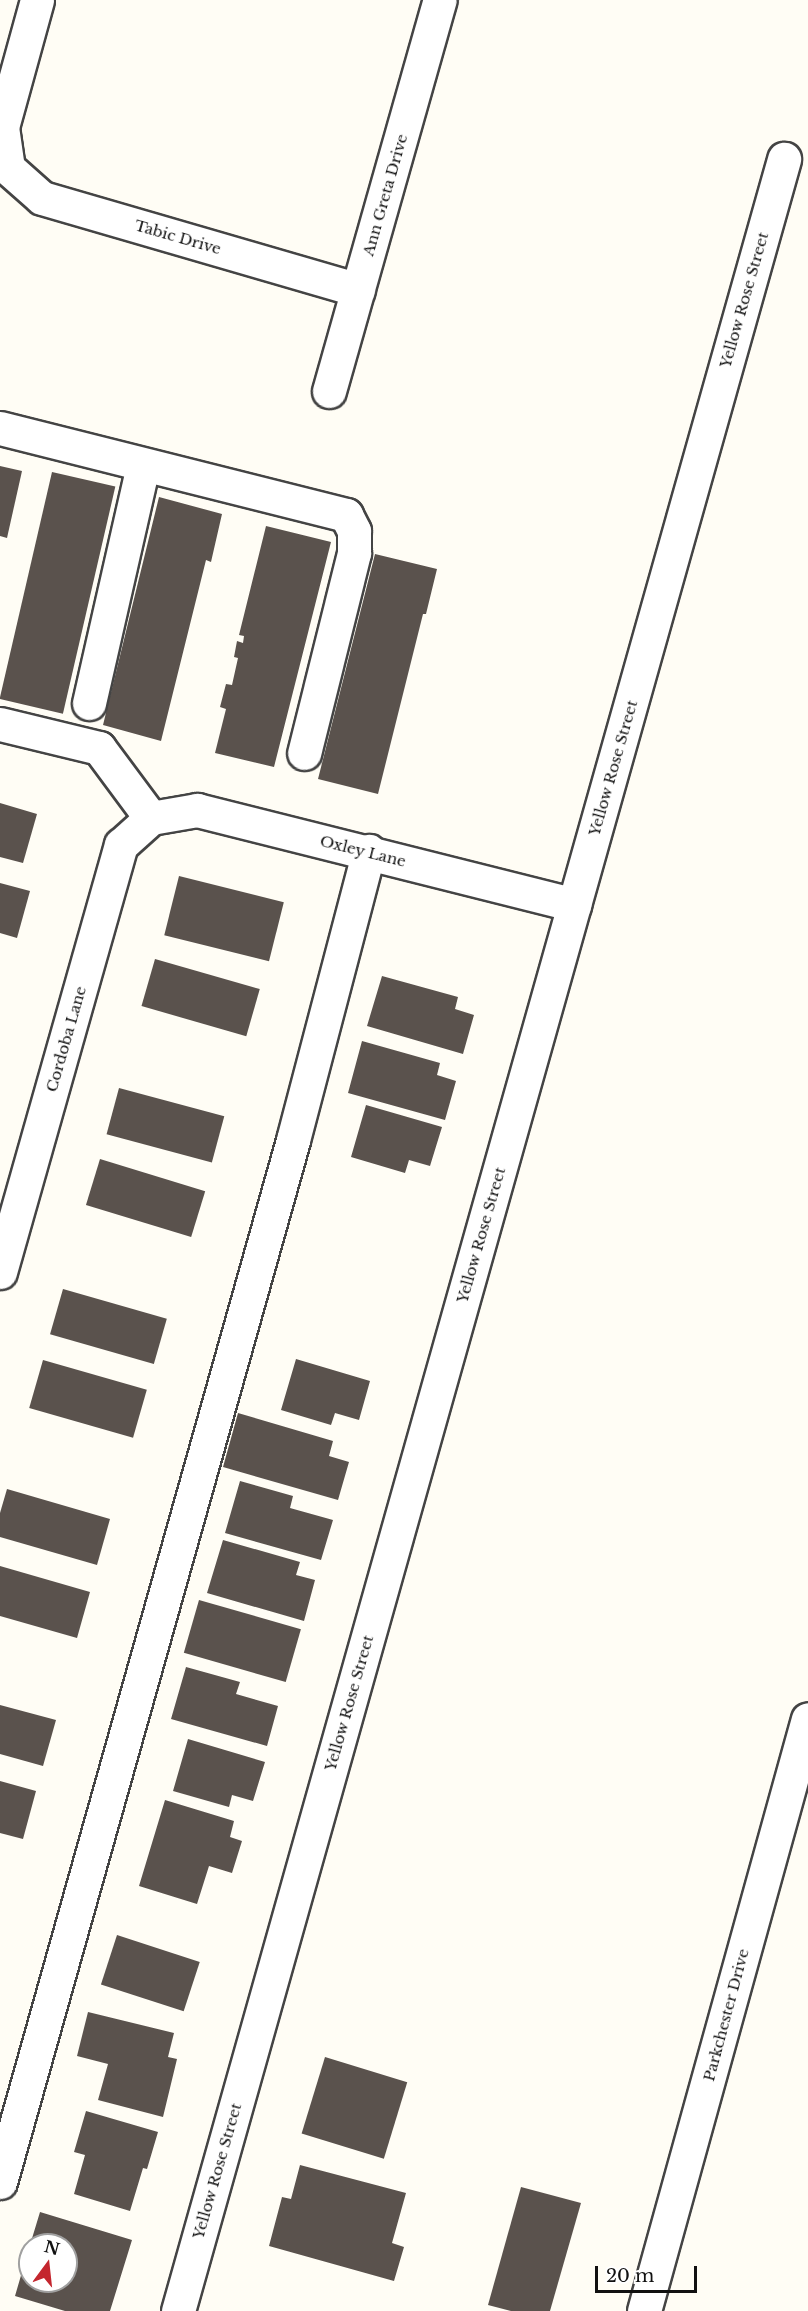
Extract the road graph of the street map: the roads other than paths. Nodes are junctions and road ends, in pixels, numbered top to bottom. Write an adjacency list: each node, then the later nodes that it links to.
1 (37, 0): 4 (street, Tabic Drive)
2 (440, 0): 4 (street, Ann Greta Drive)
3 (784, 159): 13 (street, Yellow Rose Street)
4 (358, 290): 5 (street, Ann Greta Drive)
5 (329, 390)
6 (0, 428): 7 (street)
7 (143, 465): 8 (street); 10 (street)
8 (89, 703)
9 (0, 724): 11 (street)
10 (304, 753)
11 (151, 818): 12 (street, Oxley Lane); 14 (street, Cordoba Lane)
12 (369, 851): 13 (street, Oxley Lane); 16 (street)
13 (574, 905): 17 (street, Yellow Rose Street)
14 (0, 1272)
15 (808, 1719): 18 (street, Parkchester Drive)
16 (0, 2182)
17 (178, 2311)
18 (644, 2311)

